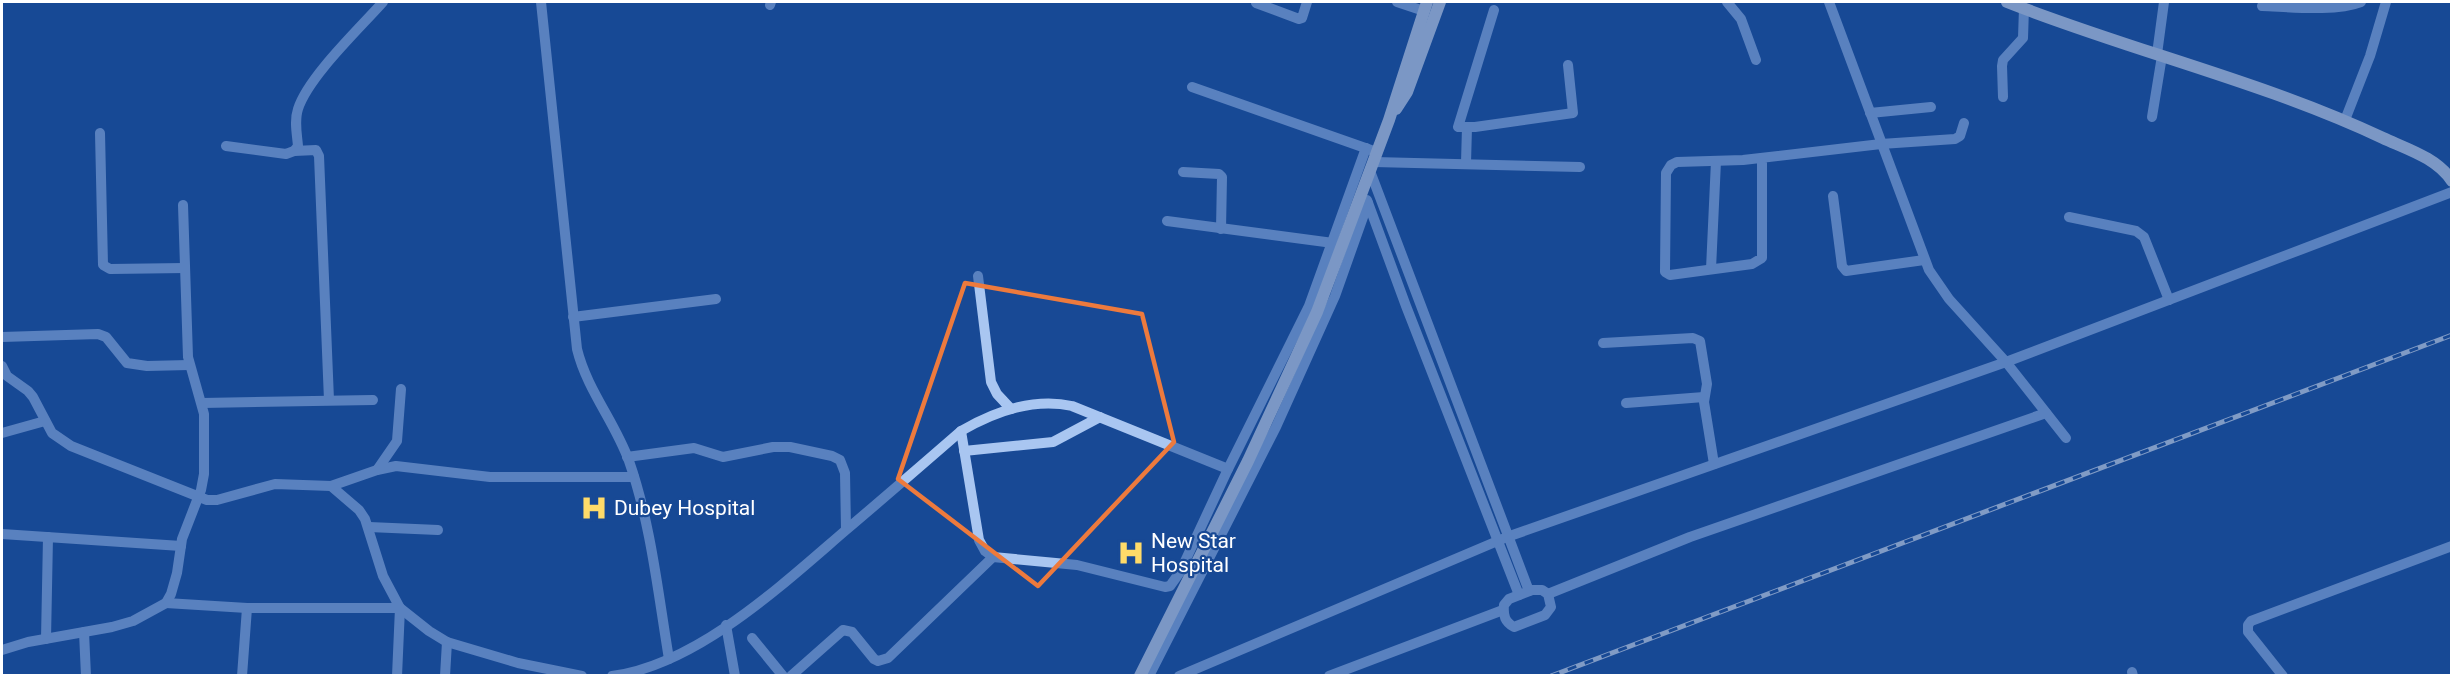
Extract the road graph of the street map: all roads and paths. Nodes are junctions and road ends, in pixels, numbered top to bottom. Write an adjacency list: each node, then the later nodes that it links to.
1 (383, 2): 32 (street)
2 (541, 2): 55 (street)
3 (1307, 2): 12 (street)
4 (1397, 2): 13 (street)
5 (1440, 2): 25 (main road)
6 (1726, 2): 18 (street)
7 (1829, 2): 23 (street)
8 (2007, 2): 15 (main road)
9 (2164, 2): 17 (street)
10 (2361, 2): 14 (street)
11 (2386, 2): 26 (street)
12 (1256, 3)
13 (1426, 6): 25 (main road)
14 (2262, 6)
15 (2024, 8): 17 (main road); 21 (street)
16 (1494, 10): 28 (street)
17 (2159, 55): 24 (street); 26 (main road)
18 (1756, 60)
19 (1568, 65): 28 (street)
20 (1192, 87): 33 (street)
21 (2003, 97)
22 (1931, 107): 23 (street)
23 (1870, 113): 30 (street)
24 (2152, 117)
25 (1389, 120): 33 (main road)
26 (2345, 120): 39 (main road)
27 (1964, 123): 30 (street)
28 (1467, 127): 36 (street)
29 (100, 133): 50 (street)
30 (1881, 144): 34 (street); 49 (street)
31 (226, 146): 32 (street)
32 (294, 152): 63 (street)
33 (1372, 158): 36 (street); 40 (main road); 48 (street); 87 (street)
34 (1762, 158): 35 (street); 51 (street)
35 (1716, 161): 51 (street); 51 (street)
36 (1467, 163): 37 (street)
37 (1580, 167)
38 (1183, 172): 47 (street)
39 (2451, 181)
40 (1364, 190): 43 (street); 113 (main road)
41 (2451, 192): 54 (street)
42 (1833, 196): 49 (street)
43 (1368, 203): 87 (street); 114 (street)
44 (183, 205): 50 (street)
45 (2069, 217): 54 (street)
46 (1167, 221): 47 (street)
47 (1221, 229): 48 (street)
48 (1333, 243): 77 (street)
49 (1924, 260): 58 (street)
50 (185, 268): 59 (street)
51 (1711, 269)
52 (978, 276): 67 (street)
53 (716, 299): 55 (street)
54 (2169, 300): 58 (street)
55 (573, 317): 75 (street)
56 (2, 337): 59 (street)
57 (1603, 342): 62 (street)
58 (2007, 362): 68 (street); 76 (street)
59 (189, 365): 65 (street)
60 (2, 366): 70 (street)
61 (401, 389): 78 (street)
62 (1704, 397): 66 (street); 76 (street)
63 (329, 400): 64 (street); 65 (street)
64 (373, 400)
65 (202, 403): 81 (street)
66 (1626, 403)
67 (1011, 409): 69 (street); 71 (street)
68 (2046, 413): 73 (street); 92 (street)
69 (1100, 417): 74 (street); 77 (street)
70 (45, 422): 72 (street); 81 (street)
71 (961, 431): 74 (street); 83 (street)
72 (2, 433)
73 (2066, 438)
74 (964, 451): 90 (street)
75 (627, 457): 79 (street); 83 (street)
76 (1714, 464): 87 (street)
77 (1228, 469): 90 (street)
78 (377, 470): 79 (street); 80 (street)
79 (634, 477): 103 (street)
80 (331, 486): 81 (street); 82 (street)
81 (198, 497): 88 (street)
82 (369, 527): 84 (street); 95 (street)
83 (846, 529): 97 (street)
84 (438, 530)
85 (2, 534): 86 (street)
86 (48, 537): 88 (street); 100 (street)
87 (1502, 540): 91 (street); 115 (street)
88 (181, 546): 93 (street)
89 (2451, 546): 117 (street)
90 (993, 557): 112 (street)
91 (1524, 593): 92 (street); 96 (street)
92 (1548, 594): 96 (street)
93 (166, 603): 94 (street); 98 (street)
94 (247, 608): 95 (street); 105 (street)
95 (400, 608): 101 (street); 106 (street)
96 (1503, 610): 116 (street)
97 (726, 625): 103 (street); 110 (street)
98 (84, 632): 100 (street); 104 (street)
99 (752, 638): 111 (street)
100 (46, 639): 102 (street)
101 (447, 642): 107 (street); 108 (street)
102 (2, 650)
103 (669, 659): 109 (street)
104 (86, 675)
105 (242, 675)
106 (397, 675)
107 (445, 675)
108 (582, 675)
109 (612, 675)
110 (735, 675)
111 (783, 675)
112 (791, 675)
113 (1140, 675)
114 (1149, 675)
115 (1179, 675)
116 (1329, 675)
117 (2280, 675)

